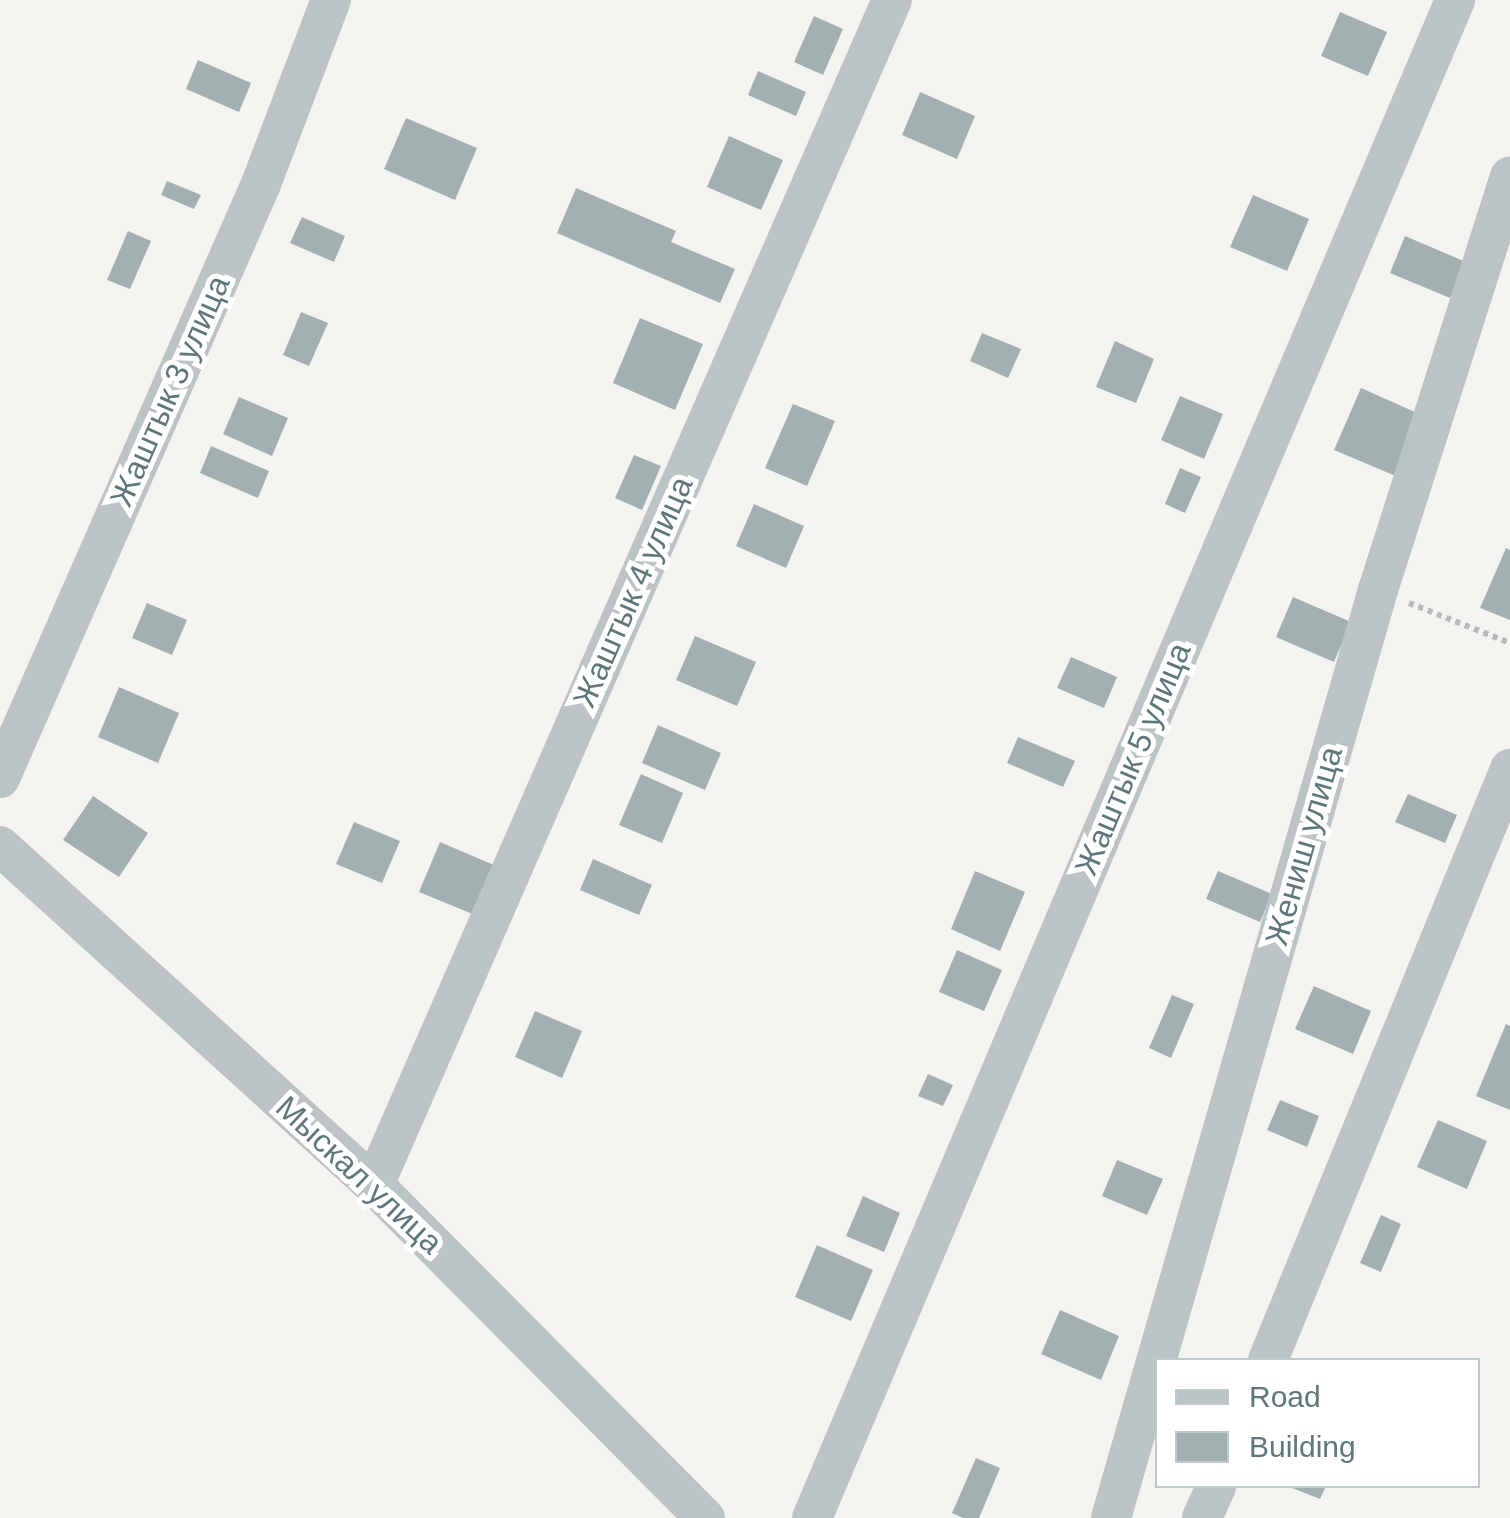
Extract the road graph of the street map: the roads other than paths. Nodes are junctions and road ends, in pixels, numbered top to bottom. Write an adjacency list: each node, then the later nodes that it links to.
1 (330, 0): 6 (street, Жаштык 3 улица)
2 (892, 0): 8 (street, Жаштык 4 улица)
3 (1455, 0): 14 (street, Жаштык 5 улица)
4 (1510, 177): 9 (street, Жениш улица)
5 (1510, 769): 10 (street)
6 (0, 778)
7 (0, 846): 8 (street, Мыскал улица)
8 (374, 1185): 13 (street, Мыскал улица)
9 (1157, 1358)
10 (1269, 1358)
11 (1155, 1365): 15 (street, Жениш улица)
12 (1215, 1488): 16 (street)
13 (705, 1518)
14 (812, 1518)
15 (1111, 1518)
16 (1202, 1518)

